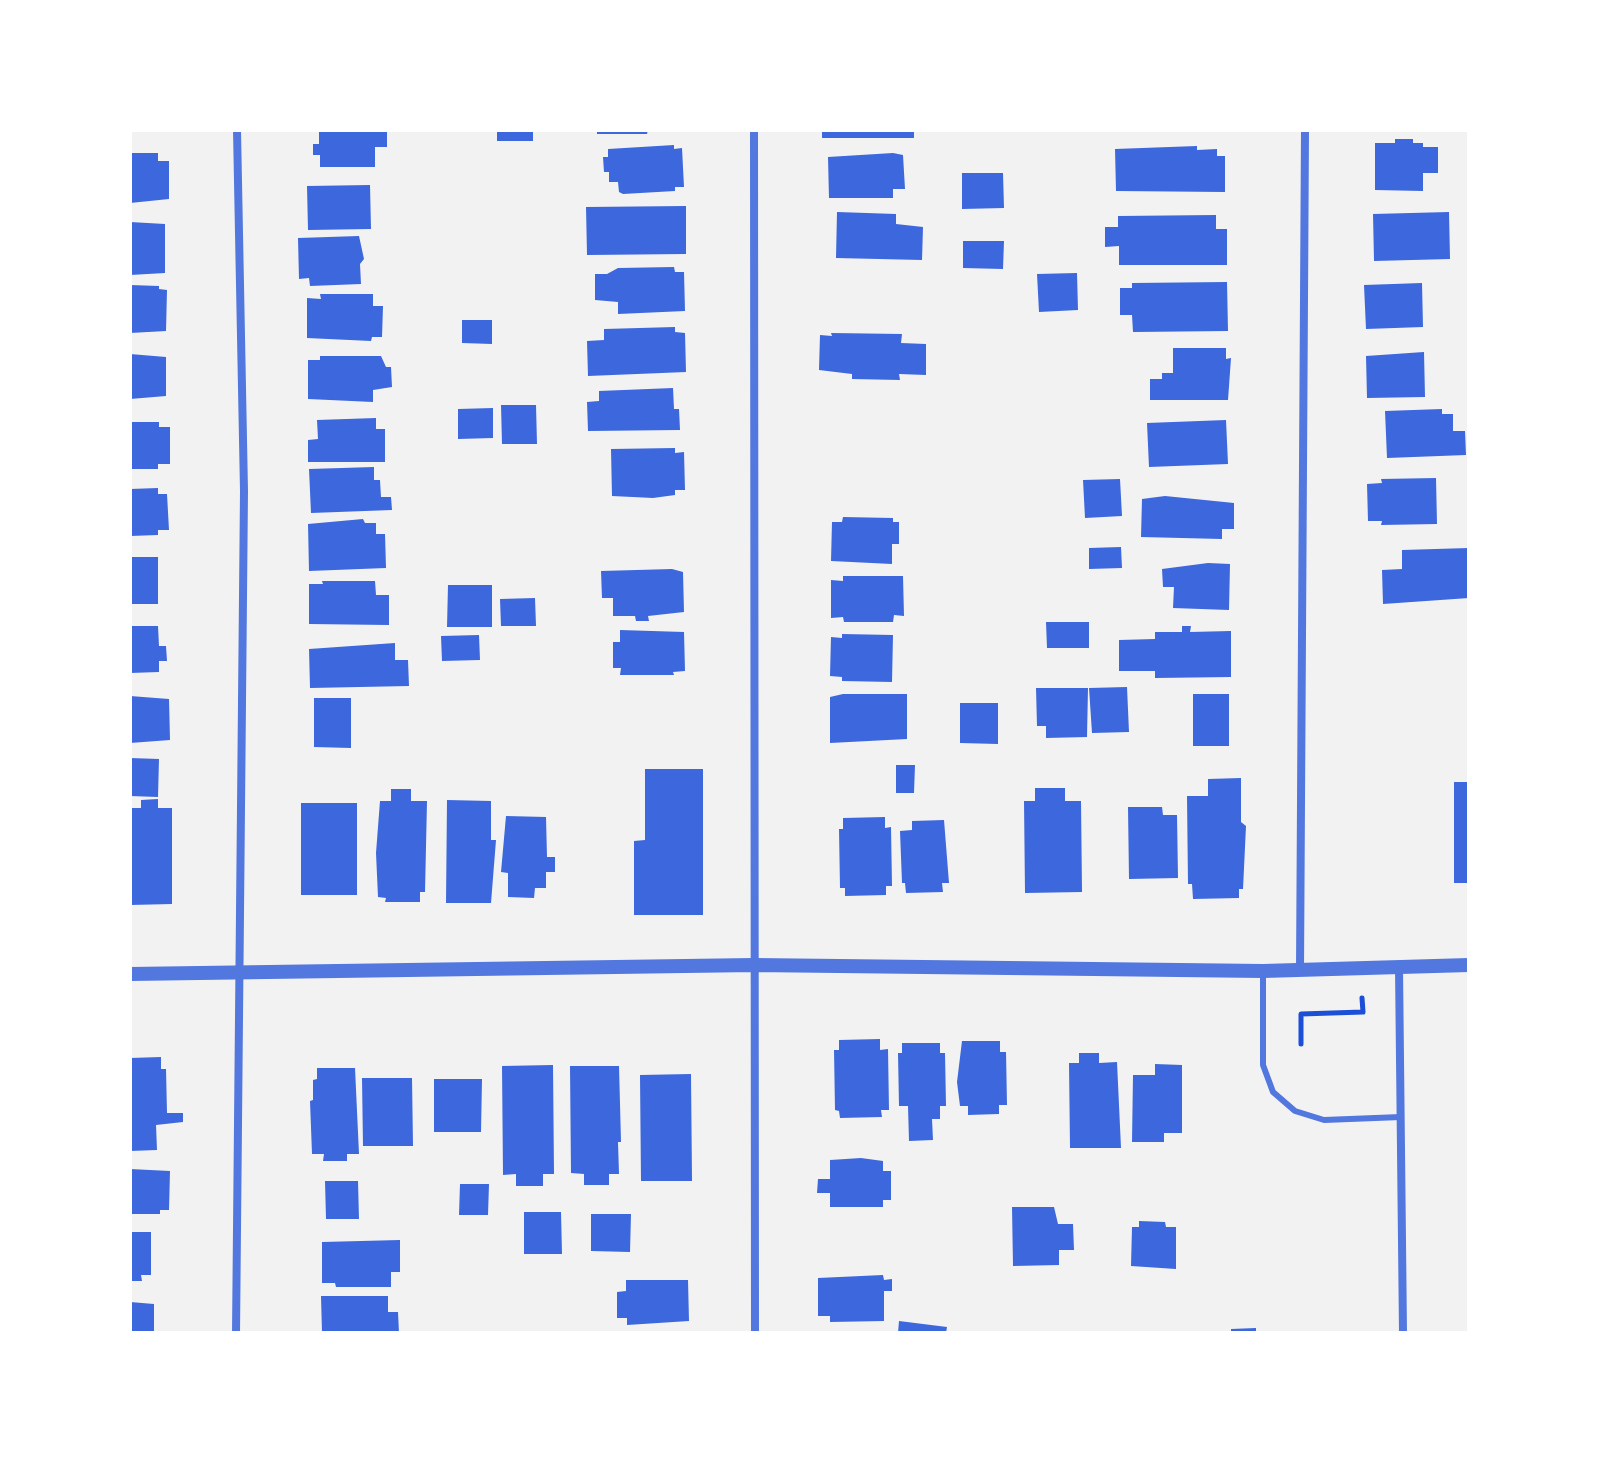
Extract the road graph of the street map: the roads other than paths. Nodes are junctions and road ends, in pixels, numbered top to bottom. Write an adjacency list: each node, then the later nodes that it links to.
1 (237, 130): 9 (street)
2 (754, 130): 4 (street)
3 (1305, 130): 7 (street)
4 (754, 965): 8 (street); 9 (street); 13 (street)
5 (1469, 965): 6 (street)
6 (1399, 967): 7 (street); 11 (street)
7 (1300, 970): 8 (street)
8 (1263, 971): 11 (lane)
9 (241, 972): 10 (street); 12 (street)
10 (130, 974)
11 (1401, 1117): 14 (street)
12 (236, 1333)
13 (755, 1333)
14 (1403, 1333)

